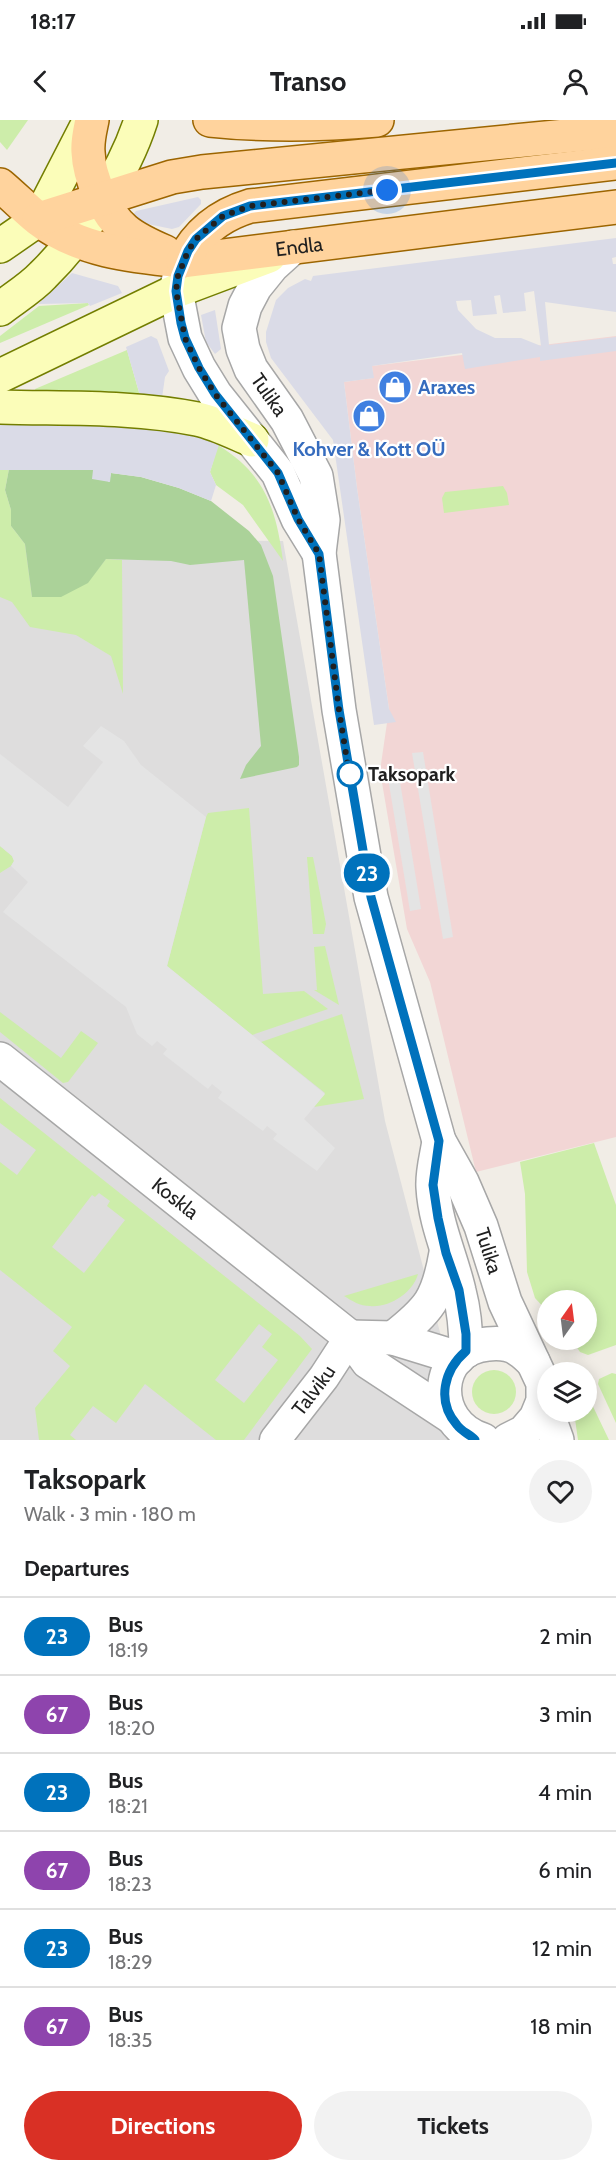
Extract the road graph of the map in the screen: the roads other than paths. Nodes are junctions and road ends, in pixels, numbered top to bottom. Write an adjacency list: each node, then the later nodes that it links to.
1 (91, 120): 9 (main road); 11 (main road)
2 (141, 120): 9 (main road)
3 (210, 120): 5 (main road)
4 (377, 120): 5 (main road)
5 (313, 123)
6 (616, 131): 9 (main road)
7 (616, 163): 15 (main road)
8 (0, 185): 11 (main road, Endla)
9 (102, 198): 11 (main road); 12 (main road); 15 (main road)
10 (616, 207): 14 (main road, Endla)
11 (39, 219): 12 (main road, Endla); 13 (main road)
12 (74, 239): 15 (main road, Endla); 16 (main road)
13 (0, 246)
14 (293, 248): 15 (main road, Endla); 20 (street, Tulika)
15 (179, 276): 17 (main road); 19 (street, Tulika)
16 (0, 309)
17 (0, 376)
18 (0, 407): 19 (main road)
19 (252, 440): 20 (street, Tulika)
20 (319, 554): 22 (street, Tulika)
21 (0, 1059): 24 (street, Koskla)
22 (439, 1141): 23 (street, Tulika); 27 (street, Tulika)
23 (446, 1253): 25 (street); 26 (street, Tulika)
24 (350, 1337): 25 (street); 31 (street, Koskla); 32 (street, Talviku)
25 (393, 1338): 26 (street)
26 (462, 1354): 27 (street); 31 (street)
27 (533, 1362): 28 (street, Tulika)
28 (537, 1370)
29 (537, 1416): 33 (street)
30 (551, 1422): 34 (street)
31 (470, 1433)
32 (275, 1440)
33 (508, 1440)
34 (557, 1440)

